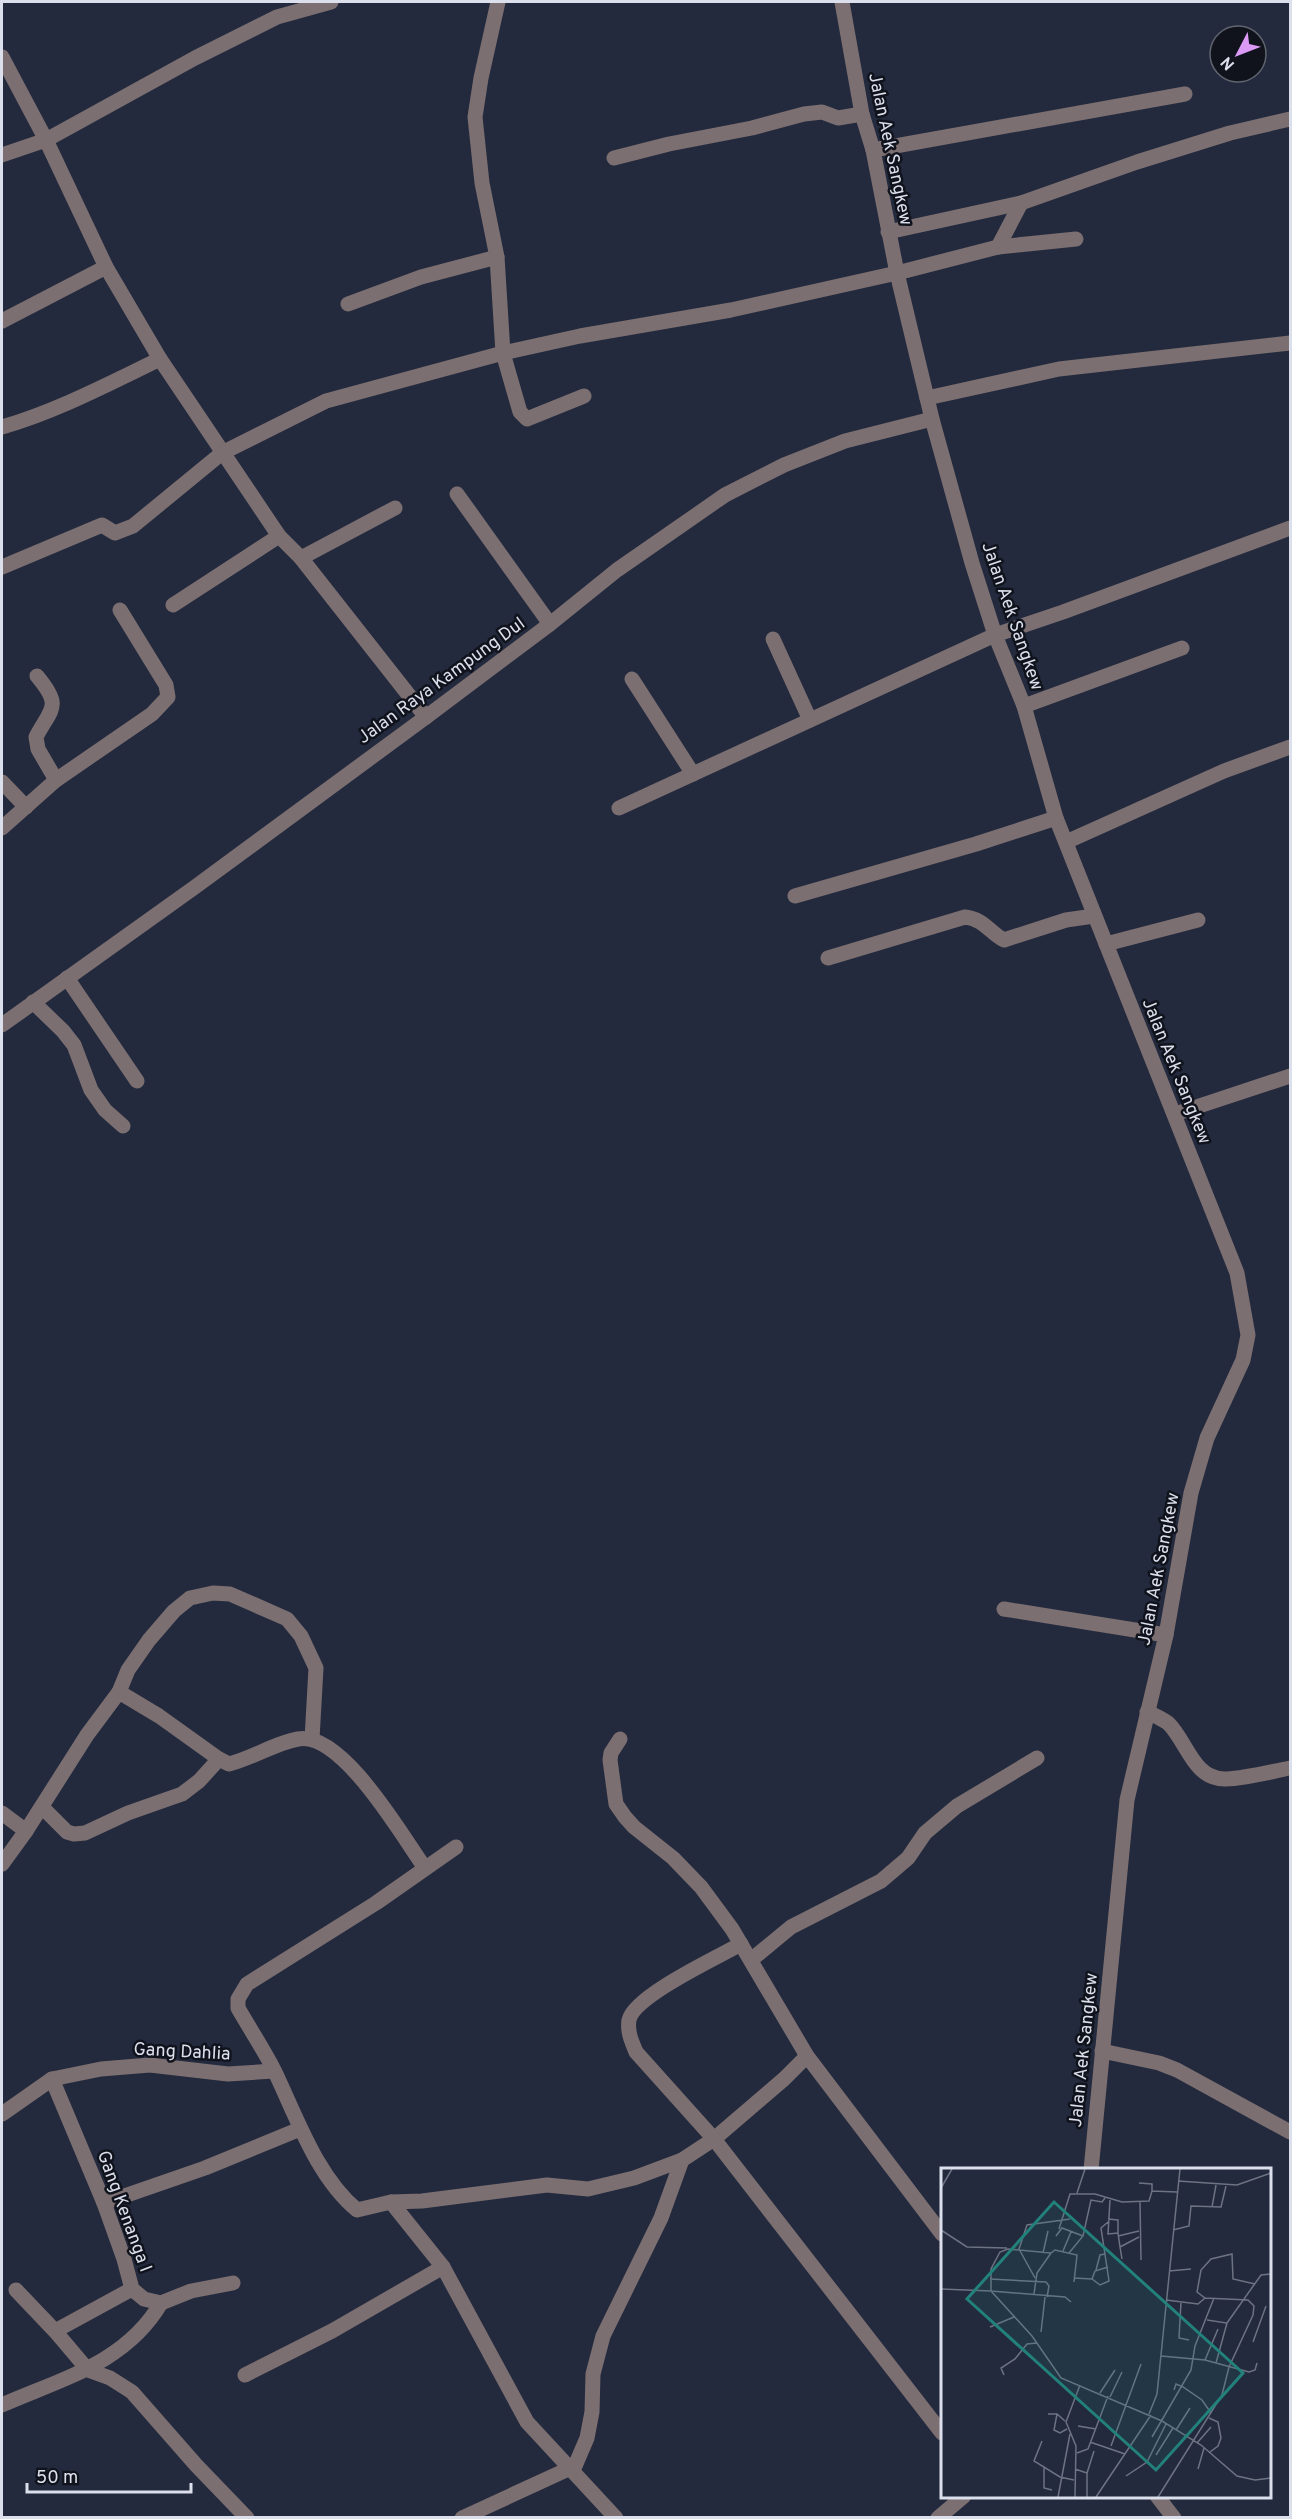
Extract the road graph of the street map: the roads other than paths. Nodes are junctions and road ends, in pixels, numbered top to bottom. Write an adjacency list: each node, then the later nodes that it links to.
1 (331, 2): 8 (street)
2 (498, 2): 16 (street)
3 (842, 2): 6 (street, Jalan Aek Sangkew)
4 (2, 57): 8 (street)
5 (1185, 94): 9 (street)
6 (862, 114): 9 (street, Jalan Aek Sangkew); 11 (street)
7 (1290, 119): 12 (street)
8 (46, 140): 10 (street); 17 (street)
9 (873, 150): 13 (street, Jalan Aek Sangkew)
10 (2, 155)
11 (614, 158)
12 (1021, 203): 13 (street); 15 (street)
13 (888, 232): 18 (street, Jalan Aek Sangkew)
14 (1076, 239): 15 (street)
15 (998, 247): 18 (street)
16 (497, 257): 19 (street); 22 (street)
17 (106, 267): 20 (street); 23 (street)
18 (897, 273): 22 (street); 25 (street, Jalan Aek Sangkew)
19 (348, 304)
20 (2, 321)
21 (1290, 343): 25 (street)
22 (503, 353): 24 (street); 28 (street)
23 (160, 359): 27 (street); 28 (street)
24 (584, 396)
25 (927, 398): 26 (street, Jalan Aek Sangkew)
26 (932, 419): 37 (street, Jalan Raya Kampung Dul); 38 (street, Jalan Aek Sangkew)
27 (2, 427)
28 (222, 453): 32 (street); 34 (street)
29 (457, 494): 37 (street)
30 (395, 508): 33 (street)
31 (1290, 528): 38 (street)
32 (279, 536): 33 (street); 35 (street)
33 (301, 558): 44 (street)
34 (2, 567)
35 (173, 605)
36 (120, 609): 48 (street)
37 (550, 624): 44 (street, Jalan Raya Kampung Dul)
38 (995, 635): 43 (street, Jalan Aek Sangkew); 45 (street)
39 (773, 639): 45 (street)
40 (1182, 648): 43 (street)
41 (37, 676): 48 (street)
42 (632, 679): 47 (street)
43 (1024, 706): 52 (street, Jalan Aek Sangkew)
44 (426, 717): 60 (street, Jalan Raya Kampung Dul)
45 (810, 720): 47 (street)
46 (1290, 747): 54 (street)
47 (693, 774): 51 (street)
48 (56, 780): 50 (street)
49 (2, 782): 50 (street)
50 (26, 807): 53 (street)
51 (619, 808)
52 (1056, 818): 54 (street, Jalan Aek Sangkew); 55 (street)
53 (2, 828)
54 (1066, 842): 56 (street, Jalan Aek Sangkew)
55 (795, 896)
56 (1094, 916): 58 (street, Jalan Aek Sangkew); 59 (street)
57 (1198, 920): 58 (street)
58 (1106, 944): 65 (street, Jalan Aek Sangkew)
59 (828, 958)
60 (67, 978): 61 (street, Jalan Raya Kampung Dul); 64 (street)
61 (33, 1002): 62 (street, Jalan Raya Kampung Dul); 66 (street)
62 (2, 1025)
63 (1290, 1076): 65 (street)
64 (137, 1081)
65 (1175, 1114): 68 (street, Jalan Aek Sangkew)
66 (123, 1126)
67 (1004, 1609): 68 (street)
68 (1166, 1635): 70 (street, Jalan Aek Sangkew)
69 (119, 1692): 71 (street); 74 (street); 76 (street)
70 (1147, 1712): 75 (street); 84 (street, Jalan Aek Sangkew)
71 (312, 1738): 74 (street); 81 (street)
72 (620, 1740): 82 (street)
73 (1037, 1758): 83 (street)
74 (219, 1759): 76 (street)
75 (1290, 1768)
76 (42, 1807): 78 (street)
77 (2, 1813): 78 (street)
78 (26, 1831): 80 (street)
79 (456, 1847): 81 (street)
80 (2, 1864)
81 (425, 1868): 86 (street)
82 (741, 1944): 83 (street); 91 (street)
83 (751, 1960): 85 (street)
84 (1102, 2051): 90 (street); 93 (street, Jalan Aek Sangkew)
85 (807, 2056): 91 (street); 96 (street)
86 (274, 2071): 87 (street, Gang Dahlia); 89 (street)
87 (52, 2079): 88 (street); 95 (street, Gang Kenanga I)
88 (2, 2114)
89 (300, 2129): 94 (street); 95 (street)
90 (1290, 2132)
91 (714, 2139): 92 (street); 106 (street)
92 (682, 2160): 94 (street); 107 (street)
93 (1091, 2168)
94 (391, 2202): 97 (street)
95 (104, 2203): 99 (street, Gang Kenanga I)
96 (941, 2233)
97 (443, 2267): 104 (street); 107 (street)
98 (233, 2283): 101 (street)
99 (132, 2289): 101 (street, Gang Kenanga I); 102 (street)
100 (16, 2290): 102 (street)
101 (161, 2303): 103 (street)
102 (55, 2331): 103 (street)
103 (88, 2370): 105 (street); 110 (street)
104 (245, 2375)
105 (2, 2405)
106 (941, 2432)
107 (570, 2468): 111 (street); 112 (street)
108 (962, 2498): 113 (street)
109 (1159, 2498): 114 (street)
110 (247, 2517)
111 (462, 2517)
112 (616, 2517)
113 (938, 2517)
114 (1174, 2517)

